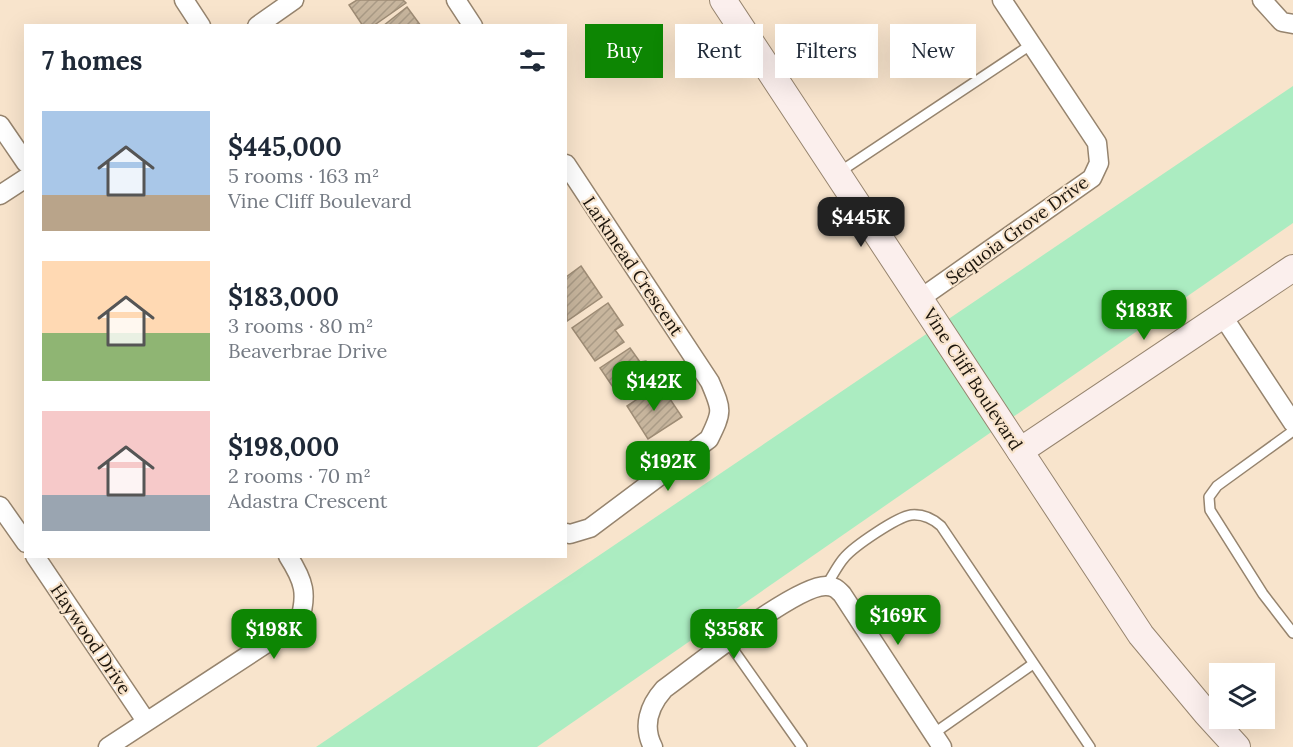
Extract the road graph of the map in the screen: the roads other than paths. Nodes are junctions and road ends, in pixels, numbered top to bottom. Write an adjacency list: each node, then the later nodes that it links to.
1 (184, 0): 7 (street)
2 (294, 0): 8 (street)
3 (456, 0): 9 (street)
4 (723, 0): 15 (street, Vine Cliff Boulevard)
5 (1002, 0): 11 (street, Sequoia Grove Drive)
6 (1262, 0): 10 (street)
7 (200, 24)
8 (260, 24)
9 (472, 24)
10 (1293, 24)
11 (1032, 44): 15 (lane); 19 (street, Sequoia Grove Drive)
12 (0, 125): 13 (street)
13 (24, 160)
14 (567, 166): 25 (street, Larkmead Crescent)
15 (838, 173): 19 (street, Vine Cliff Boulevard)
16 (24, 179): 17 (street)
17 (0, 195)
18 (1293, 268): 20 (street)
19 (921, 298): 23 (street, Vine Cliff Boulevard)
20 (1222, 315): 21 (street); 23 (street)
21 (1293, 423)
22 (1293, 431): 30 (lane)
23 (1020, 451): 39 (street, Vine Cliff Boulevard)
24 (0, 506): 26 (street)
25 (567, 532)
26 (24, 540)
27 (36, 558): 33 (street, Haywood Drive)
28 (289, 558): 33 (street)
29 (826, 585): 31 (street); 32 (lane); 34 (street)
30 (1293, 633)
31 (728, 642): 36 (street); 37 (lane)
32 (1033, 664): 34 (lane); 38 (lane)
33 (146, 721): 35 (street)
34 (937, 741)
35 (108, 747)
36 (653, 747)
37 (802, 747)
38 (1090, 747)
39 (1237, 747)

